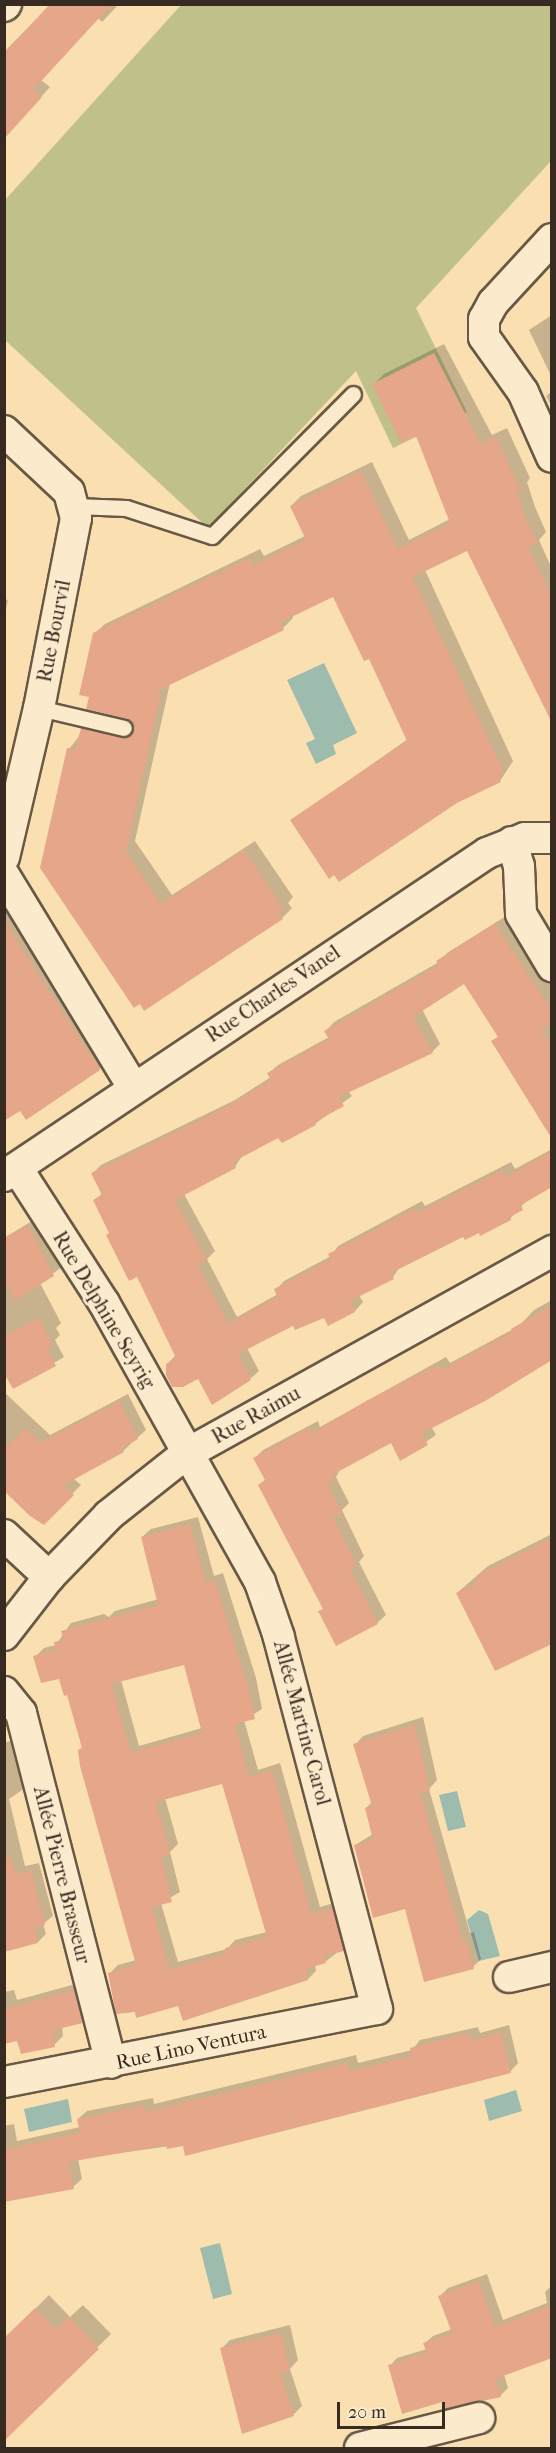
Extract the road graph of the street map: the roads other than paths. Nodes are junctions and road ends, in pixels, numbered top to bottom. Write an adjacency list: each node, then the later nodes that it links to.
1 (552, 239): 4 (street)
2 (353, 394): 5 (lane)
3 (4, 431): 5 (street)
4 (552, 457)
5 (75, 506): 6 (street, Rue Bourvil)
6 (39, 708): 7 (lane); 10 (street, Rue Bourvil)
7 (124, 728)
8 (552, 838): 9 (street, Rue Charles Vanel)
9 (512, 842): 12 (street); 13 (street, Rue Charles Vanel)
10 (4, 857)
11 (4, 874): 13 (street)
12 (552, 966)
13 (133, 1087): 14 (street, Rue Charles Vanel)
14 (11, 1172): 16 (street, Rue Delphine Seyrig)
15 (552, 1251): 16 (street, Rue Raimu)
16 (186, 1454): 18 (street, Rue Raimu); 23 (street, Allée Martine Carol)
17 (4, 1535): 18 (street)
18 (49, 1577): 19 (street, Rue Raimu)
19 (4, 1635)
20 (4, 1692): 24 (street, Allée Pierre Brasseur)
21 (552, 1966): 22 (street)
22 (509, 1977)
23 (377, 2009): 24 (street, Rue Lino Ventura)
24 (111, 2063): 25 (street, Rue Lino Ventura)
25 (4, 2082)
26 (478, 2418): 27 (street)
27 (360, 2448)

